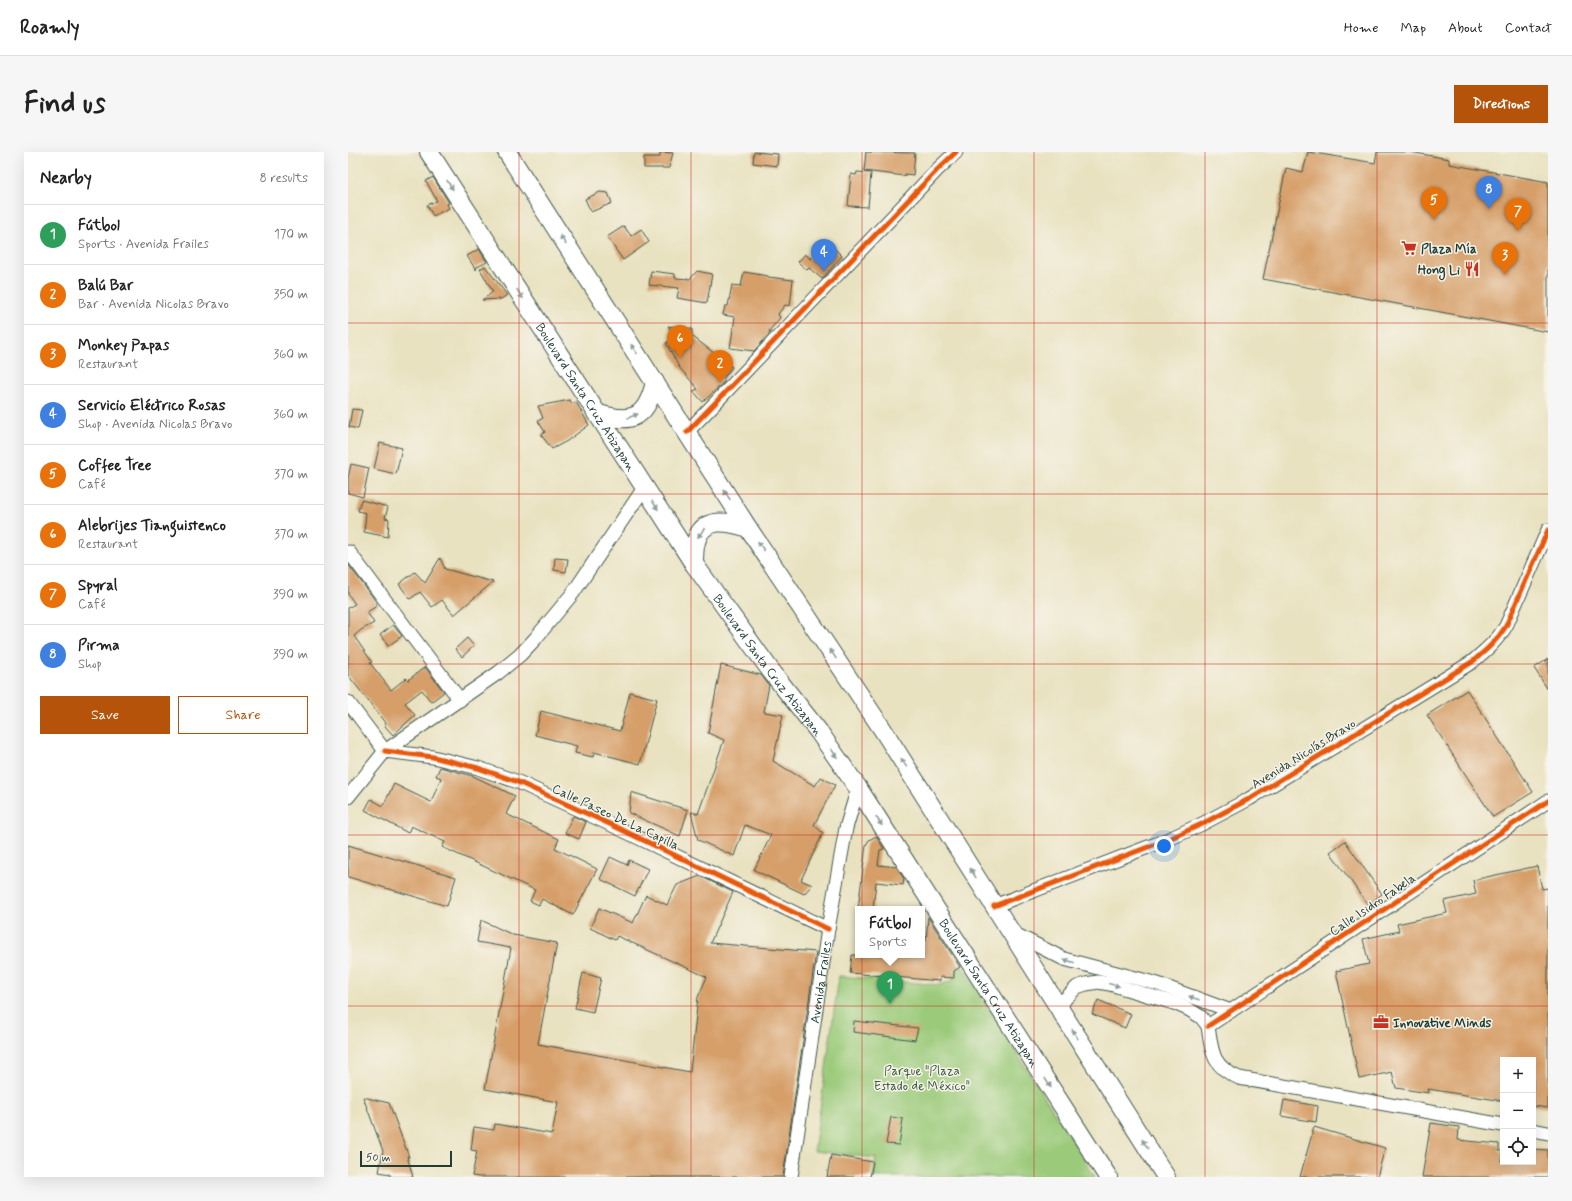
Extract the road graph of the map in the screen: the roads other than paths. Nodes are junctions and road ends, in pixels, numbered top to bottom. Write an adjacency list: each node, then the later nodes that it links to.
1 (429, 152): 5 (main road, Boulevard Santa Cruz Atizapan, one-way to 5)
2 (506, 152): 4 (main road, one-way to 2)
3 (956, 152): 6 (street)
4 (655, 382): 5 (main road, one-way to 4); 6 (main road)
5 (596, 413): 7 (main road, Boulevard Santa Cruz Atizapan)
6 (687, 432): 8 (main road, one-way to 6)
7 (644, 488): 11 (main road, Boulevard Santa Cruz Atizapan, one-way to 11); 12 (street)
8 (748, 528): 11 (main road, one-way to 11); 18 (main road, one-way to 8)
9 (1548, 530): 18 (street, Avenida Nicolás Bravo)
10 (349, 552): 12 (street)
11 (694, 564): 15 (main road, Boulevard Santa Cruz Atizapan, one-way to 15)
12 (460, 700): 14 (street)
13 (348, 702): 14 (street)
14 (385, 751): 16 (street); 19 (street, Calle Paseo De La Capilla)
15 (858, 788): 19 (street, Avenida Frailes); 28 (main road, Boulevard Santa Cruz Atizapan, one-way to 28)
16 (348, 797)
17 (1548, 801): 22 (street, Calle Isidro Fabela)
18 (994, 906): 20 (main road)
19 (828, 929): 27 (street, Avenida Frailes)
20 (1010, 932): 21 (main road); 22 (street, one-way to 20)
21 (1059, 1010): 23 (street, one-way to 23); 29 (main road, one-way to 21)
22 (1231, 1011): 23 (street, Calle Isidro Fabela)
23 (1208, 1026): 24 (street)
24 (1500, 1124)
25 (1536, 1131): 26 (street)
26 (1548, 1133)
27 (790, 1177)
28 (1108, 1177)
29 (1166, 1177)

